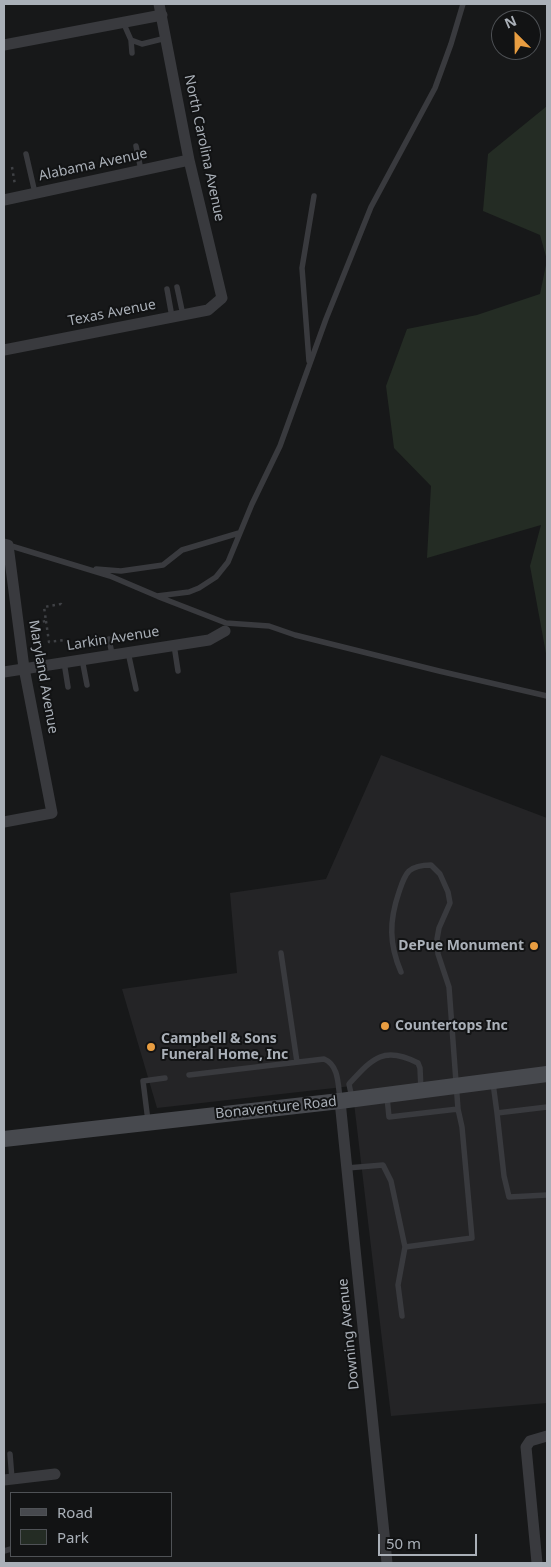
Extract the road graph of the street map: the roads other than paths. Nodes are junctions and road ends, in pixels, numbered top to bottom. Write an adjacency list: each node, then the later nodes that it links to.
1 (464, 4): 20 (lane)
2 (160, 9): 3 (street); 4 (street, North Carolina Avenue)
3 (123, 22): 5 (lane); 6 (street)
4 (166, 38): 5 (lane); 10 (street, North Carolina Avenue)
5 (131, 40): 7 (lane)
6 (4, 45)
7 (132, 54)
8 (136, 146): 11 (lane)
9 (26, 154): 12 (lane)
10 (189, 160): 11 (street, Alabama Avenue); 17 (street, North Carolina Avenue)
11 (141, 170): 12 (street, Alabama Avenue)
12 (35, 193): 14 (street, Alabama Avenue)
13 (314, 196): 20 (lane)
14 (4, 200)
15 (178, 287): 18 (lane)
16 (167, 289): 18 (lane)
17 (222, 298): 18 (street, Texas Avenue)
18 (178, 316): 19 (street, Texas Avenue)
19 (4, 350)
20 (309, 366): 21 (lane)
21 (239, 533): 23 (lane); 24 (lane)
22 (6, 545): 23 (lane); 32 (street, Maryland Avenue)
23 (86, 568): 24 (lane)
24 (157, 596): 38 (lane)
25 (225, 631): 27 (street, Larkin Avenue)
26 (109, 639): 29 (lane)
27 (174, 645): 28 (street, Larkin Avenue); 33 (lane)
28 (128, 652): 29 (street, Larkin Avenue); 37 (lane)
29 (112, 654): 30 (street, Larkin Avenue)
30 (82, 659): 31 (street, Larkin Avenue); 35 (lane)
31 (64, 662): 32 (street, Larkin Avenue); 36 (lane)
32 (24, 668): 34 (street, Larkin Avenue); 39 (street, Maryland Avenue)
33 (178, 671)
34 (4, 672)
35 (87, 685)
36 (68, 687)
37 (136, 689)
38 (547, 696)
39 (4, 822)
40 (282, 953): 42 (lane)
41 (401, 972): 47 (lane)
42 (297, 1062): 44 (lane); 50 (lane)
43 (547, 1074): 46 (street, Bonaventure Road)
44 (189, 1075)
45 (165, 1078): 54 (lane)
46 (493, 1081): 47 (street, Bonaventure Road); 53 (lane)
47 (455, 1086): 48 (street, Bonaventure Road); 52 (lane)
48 (421, 1090): 49 (street, Bonaventure Road); 50 (lane)
49 (386, 1095): 50 (street, Bonaventure Road); 52 (lane)
50 (346, 1101): 54 (street, Bonaventure Road); 56 (street, Downing Avenue)
51 (547, 1107): 53 (lane)
52 (458, 1109): 58 (lane)
53 (497, 1113): 57 (lane)
54 (148, 1123): 55 (street, Bonaventure Road)
55 (4, 1139)
56 (347, 1168): 58 (lane); 64 (street, Downing Avenue)
57 (547, 1195)
58 (405, 1247): 59 (lane)
59 (402, 1316)
60 (547, 1436): 65 (street)
61 (10, 1454): 63 (lane)
62 (55, 1474): 63 (street)
63 (8, 1480)
64 (387, 1563)
65 (537, 1563)

